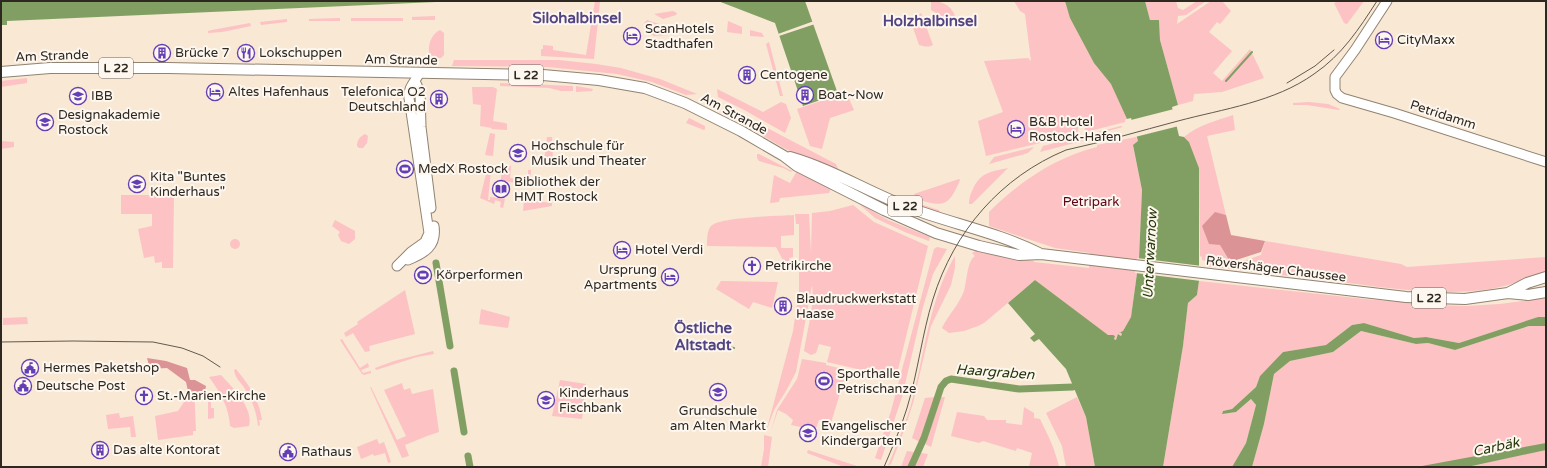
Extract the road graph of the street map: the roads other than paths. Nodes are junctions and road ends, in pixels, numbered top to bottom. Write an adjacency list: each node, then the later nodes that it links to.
1 (1386, 1): 5 (street, Petridamm)
2 (1, 72): 3 (main road, Am Strande / L 22)
3 (417, 77): 4 (main road, Am Strande / L 22); 9 (street)
4 (784, 156): 6 (main road, Am Strande / L 22); 7 (main road, Am Strande / L 22)
5 (1546, 162)
6 (870, 192): 7 (main road, Am Strande); 8 (main road, Am Strande / L 22)
7 (850, 193): 10 (main road, Am Strande / L 22)
8 (986, 233): 11 (main road, Rövershäger Chaussee / L 22)
9 (432, 234)
10 (967, 243): 11 (main road, Rövershäger Chaussee / L 22)
11 (1041, 254): 14 (main road, Rövershäger Chaussee / L 22)
12 (1546, 277): 14 (main road, Rövershäger Chaussee / L 22)
13 (1546, 292): 14 (main road, Rövershäger Chaussee / L 22)
14 (1508, 293)

